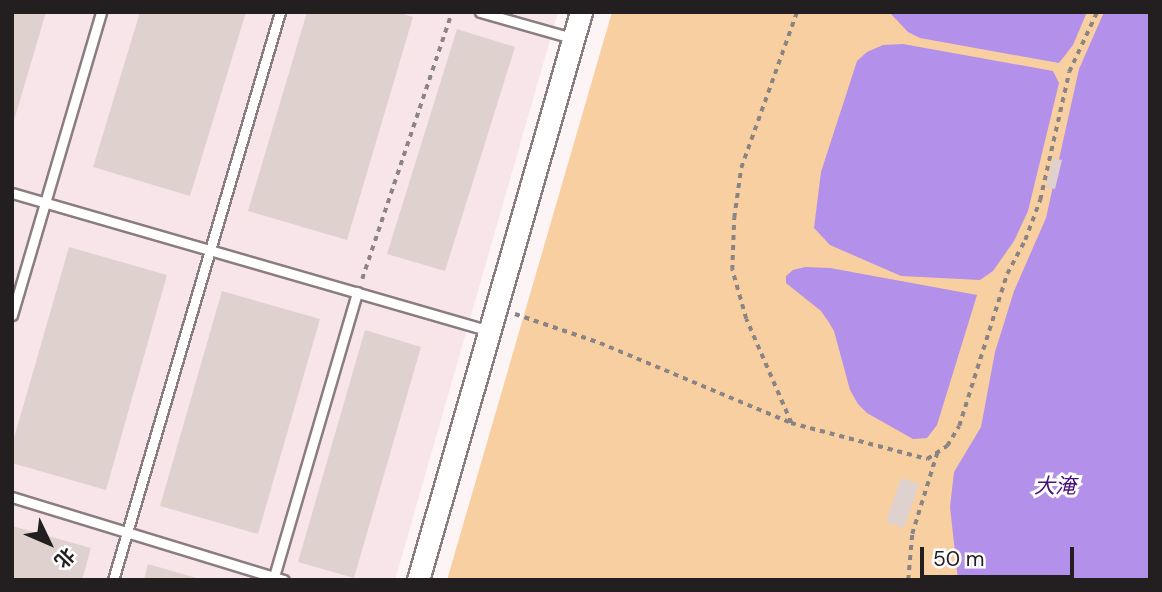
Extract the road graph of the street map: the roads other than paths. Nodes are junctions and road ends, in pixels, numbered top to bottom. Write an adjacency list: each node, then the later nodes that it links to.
1 (101, 12): 7 (lane)
2 (280, 12): 8 (lane)
3 (480, 12): 5 (lane)
4 (581, 12): 5 (street)
5 (574, 39): 11 (street)
6 (12, 193): 7 (lane)
7 (45, 202): 8 (lane); 10 (lane)
8 (210, 250): 9 (lane); 13 (lane)
9 (357, 292): 11 (lane); 14 (lane)
10 (12, 315)
11 (489, 331): 16 (street)
12 (12, 497): 13 (lane)
13 (127, 532): 14 (lane); 15 (lane)
14 (277, 579)
15 (113, 580)
16 (418, 580)

